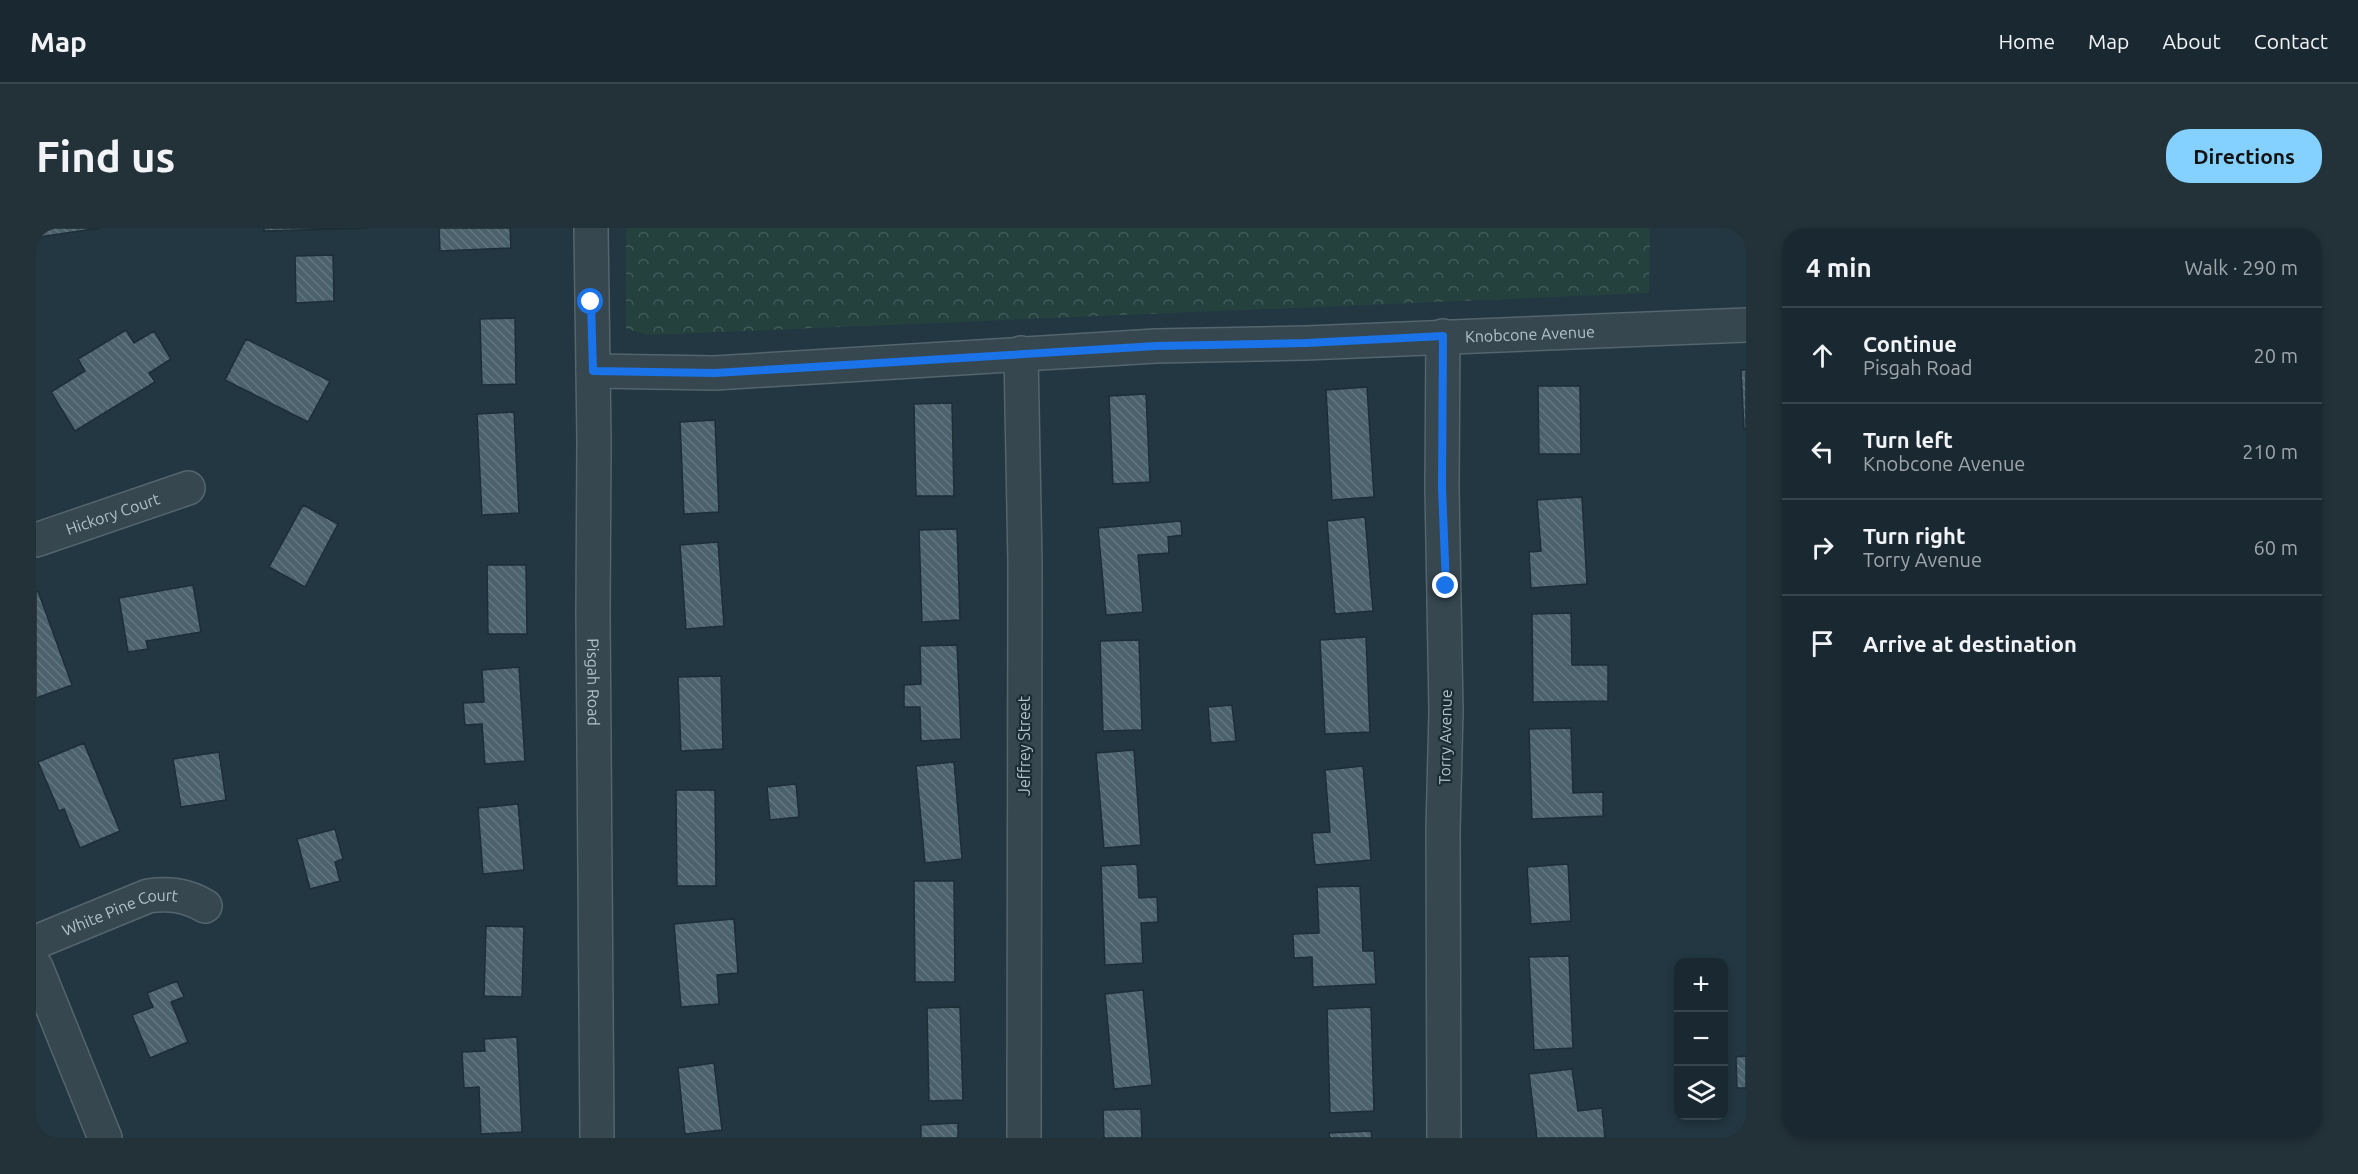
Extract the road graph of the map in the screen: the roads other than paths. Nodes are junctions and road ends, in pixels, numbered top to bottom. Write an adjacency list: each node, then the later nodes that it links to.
1 (591, 228): 5 (street, Pisgah Road)
2 (1746, 325): 3 (street, Knobcone Avenue)
3 (1443, 336): 4 (street, Knobcone Avenue); 14 (street, Torry Avenue)
4 (1021, 353): 5 (street, Knobcone Avenue); 13 (street, Jeffrey Street)
5 (593, 371): 12 (street, Pisgah Road)
6 (188, 488): 7 (street, Hickory Court)
7 (36, 540)
8 (205, 906): 9 (street, White Pine Court)
9 (36, 942)
10 (36, 967): 11 (street)
11 (105, 1138)
12 (597, 1138)
13 (1024, 1138)
14 (1444, 1138)

